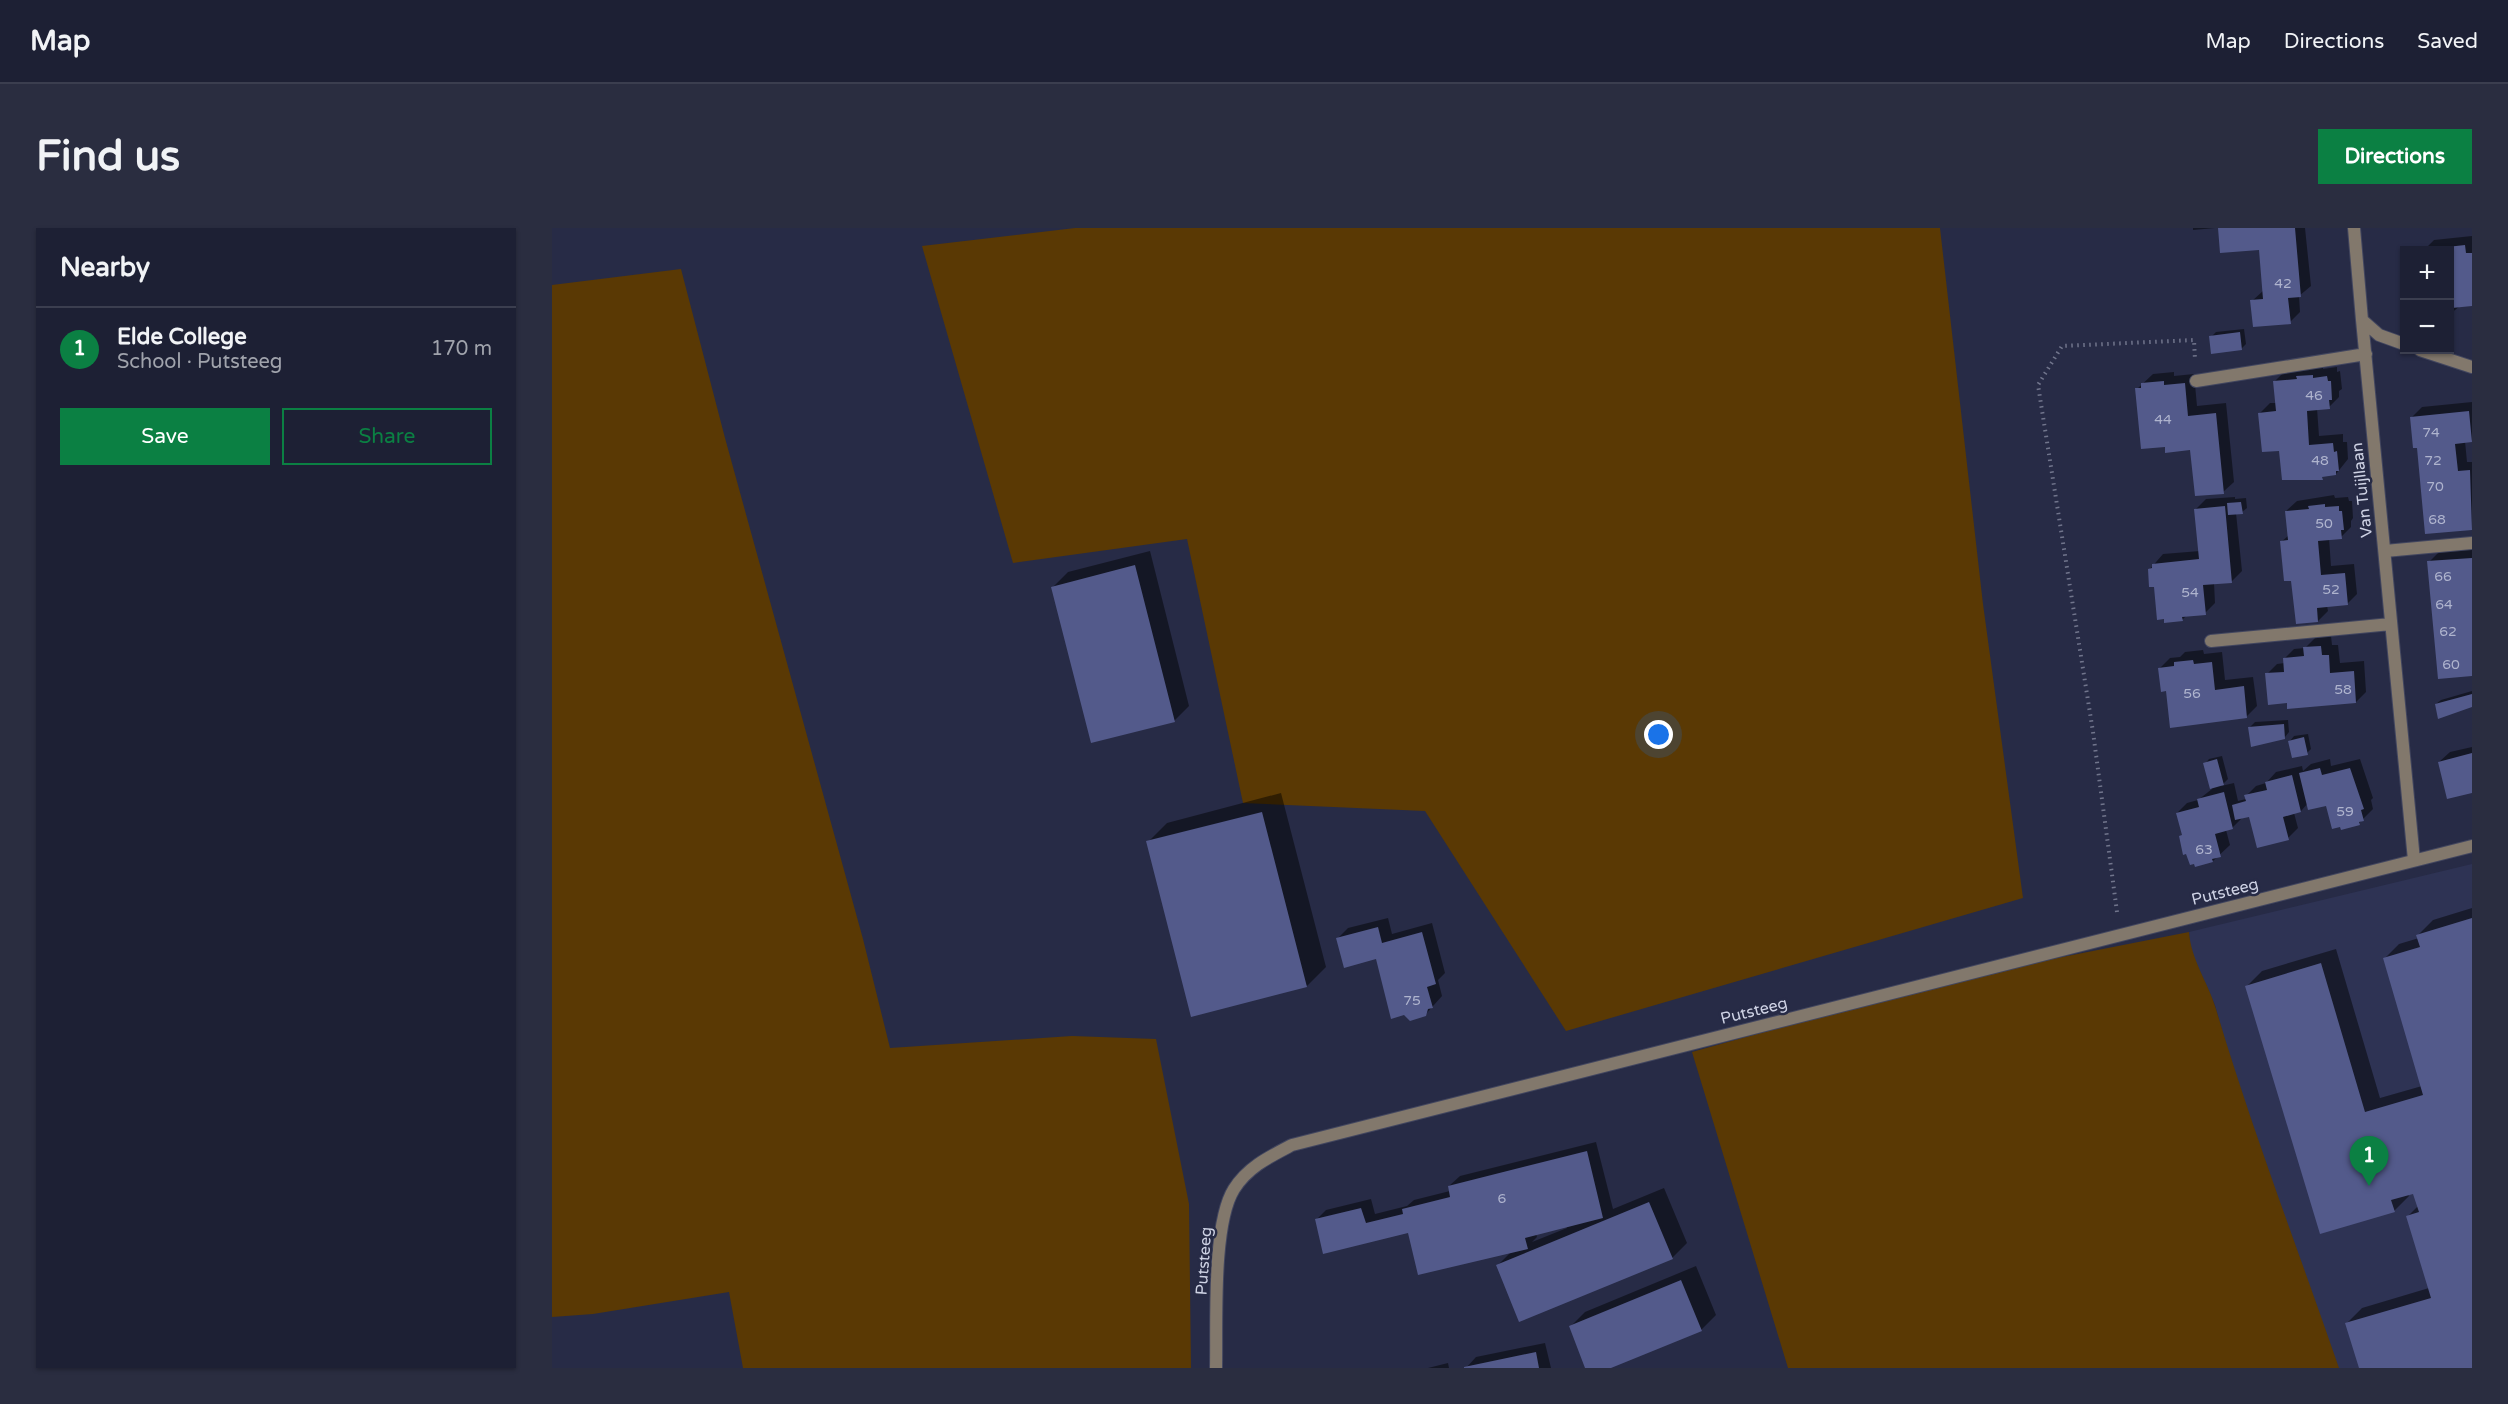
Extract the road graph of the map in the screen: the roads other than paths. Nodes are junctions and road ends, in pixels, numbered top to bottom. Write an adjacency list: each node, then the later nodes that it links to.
1 (2354, 228): 2 (street, Van Tuijllaan)
2 (2362, 320): 3 (street); 4 (street, Van Tuijllaan)
3 (2400, 342)
4 (2366, 354): 7 (street); 9 (street, Van Tuijllaan)
5 (2432, 354): 6 (street)
6 (2472, 367)
7 (2196, 381)
8 (2472, 543): 9 (street)
9 (2385, 551): 10 (street, Van Tuijllaan)
10 (2391, 624): 11 (street); 13 (street, Van Tuijllaan)
11 (2211, 641)
12 (2472, 846): 13 (street, Putsteeg)
13 (2414, 860): 14 (street, Putsteeg)
14 (1216, 1368)

